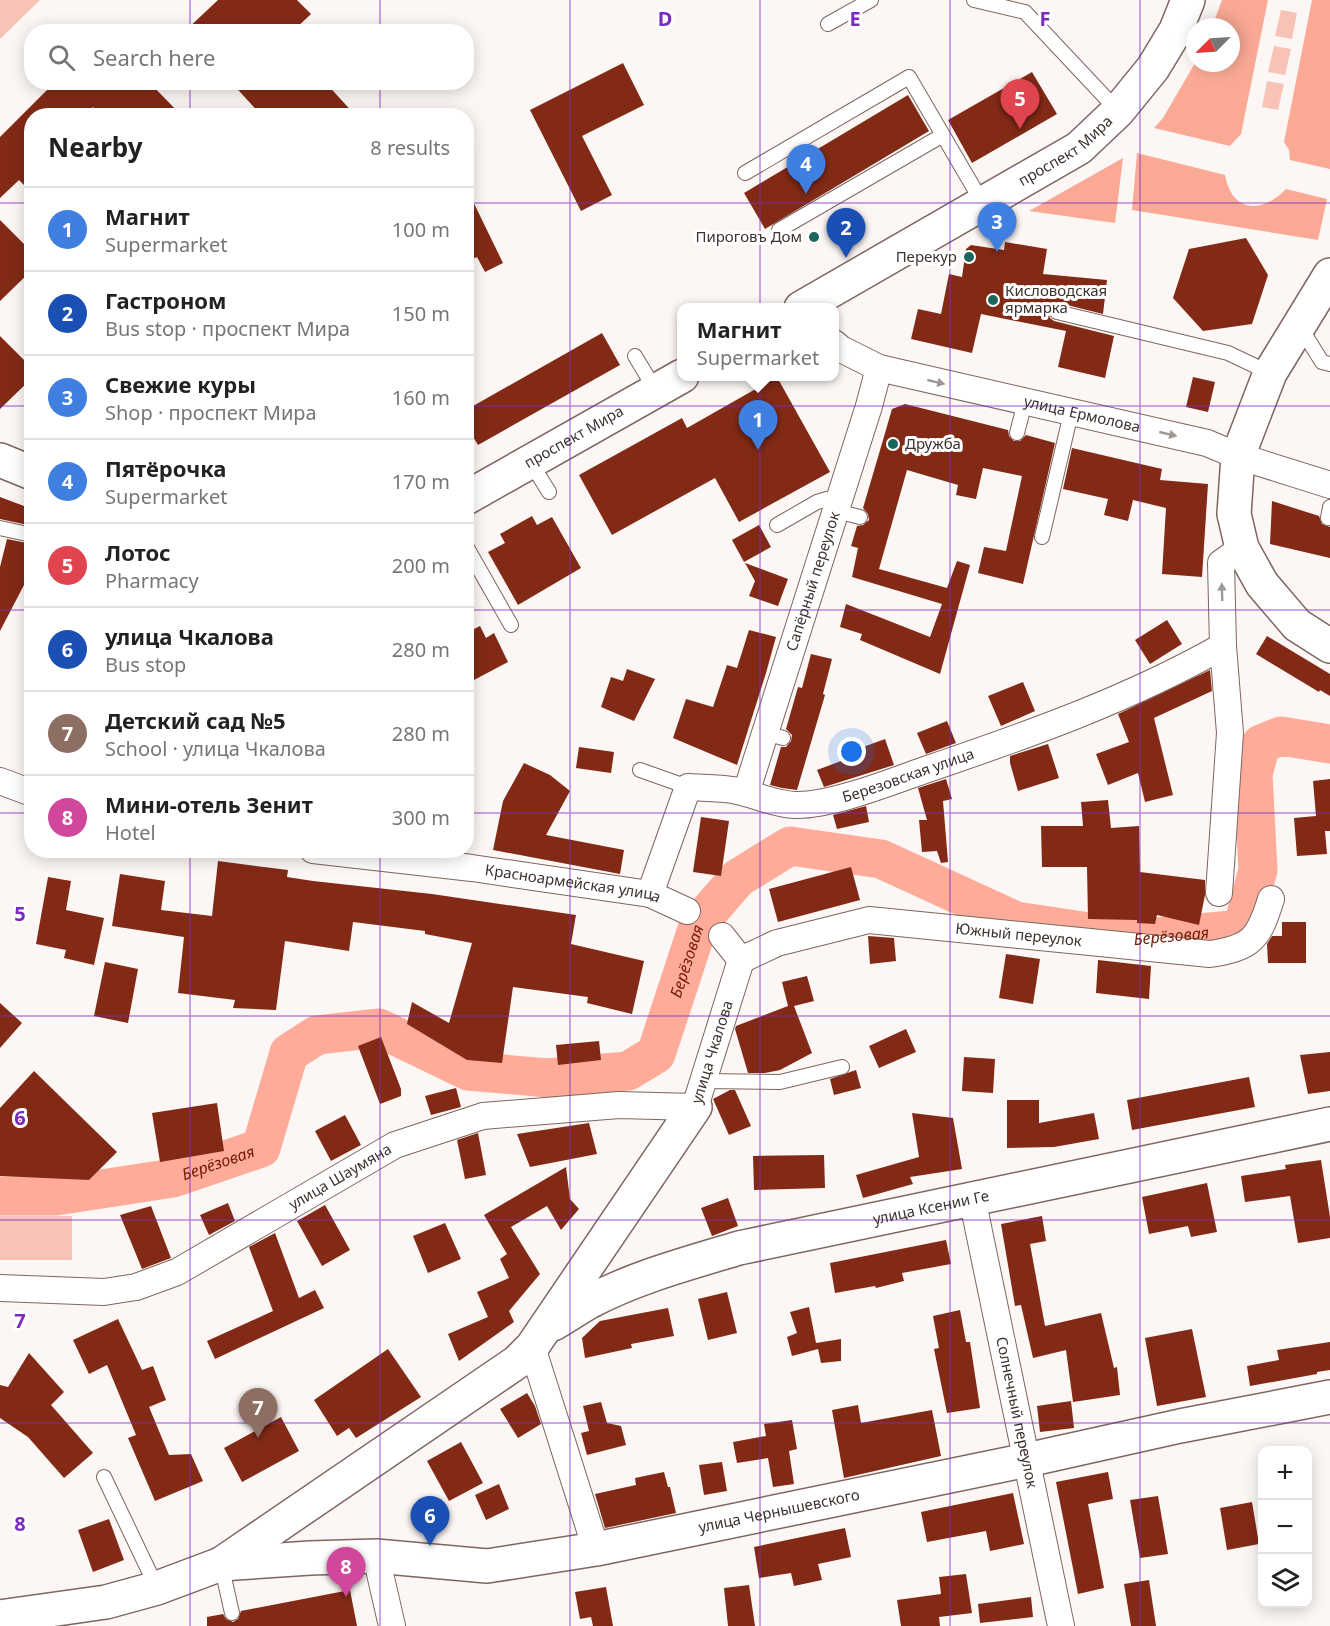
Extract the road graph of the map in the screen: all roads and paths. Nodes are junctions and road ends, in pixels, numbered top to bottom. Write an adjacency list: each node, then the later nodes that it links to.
1 (872, 0): 4 (lane)
2 (974, 0): 5 (lane)
3 (1188, 0): 5 (street, проспект Мира)
4 (828, 24)
5 (1118, 111): 8 (street, проспект Мира)
6 (943, 135): 7 (lane); 8 (lane); 9 (lane)
7 (745, 173)
8 (982, 202): 11 (street, проспект Мира)
9 (778, 230)
10 (1330, 275): 13 (street)
11 (812, 303)
12 (1057, 312): 18 (lane)
13 (1299, 325): 16 (lane); 18 (street)
14 (839, 347): 17 (street, улица Ермолова)
15 (635, 356): 19 (lane)
16 (1330, 364)
17 (879, 368): 20 (street, улица Ермолова, one-way to 20); 30 (street, Сапёрный переулок)
18 (1270, 373): 23 (street)
19 (669, 384): 25 (street, проспект Мира)
20 (1025, 402): 21 (street, улица Ермолова); 22 (lane)
21 (1071, 413): 23 (street, улица Ермолова, one-way to 23); 34 (lane)
22 (1017, 433)
23 (1238, 456): 27 (street, улица Ермолова); 35 (street)
24 (0, 460): 26 (street)
25 (531, 463): 28 (lane); 29 (street, проспект Мира)
26 (24, 470)
27 (1330, 485)
28 (549, 492)
29 (474, 494)
30 (845, 510): 31 (lane); 44 (street, Сапёрный переулок)
31 (777, 525)
32 (0, 528): 33 (lane)
33 (24, 533)
34 (1042, 537)
35 (1242, 548): 38 (street, one-way to 35); 39 (street)
36 (474, 560): 37 (lane)
37 (511, 625)
38 (1223, 646): 44 (street, Березовская улица); 46 (street)
39 (1330, 646)
40 (640, 770): 42 (lane)
41 (0, 781): 43 (street)
42 (688, 787): 44 (street, Березовская улица); 47 (street)
43 (24, 790)
44 (746, 793)
45 (384, 858): 47 (street, Красноармейская улица)
46 (1219, 893)
47 (650, 894): 49 (street, Красноармейская улица)
48 (1271, 899): 51 (street, Южный переулок)
49 (687, 911)
50 (722, 936): 51 (street)
51 (741, 960): 53 (street, улица Чкалова)
52 (842, 1067): 53 (lane)
53 (699, 1094): 56 (street, улица Шаумяна); 57 (street, улица Чкалова)
54 (1330, 1124): 55 (street, улица Ксении Ге)
55 (972, 1198): 57 (street, улица Ксении Ге); 59 (street, Солнечный переулок)
56 (0, 1288)
57 (538, 1338): 61 (street); 63 (street, улица Чкалова)
58 (1330, 1397): 59 (street, улица Чернышевского)
59 (1027, 1460): 61 (street, улица Чернышевского); 68 (street, Солнечный переулок)
60 (104, 1477): 64 (lane)
61 (596, 1549): 62 (street, улица Чернышевского)
62 (376, 1556): 63 (street, улица Чернышевского); 67 (street)
63 (221, 1564): 64 (street, улица Чкалова); 65 (lane)
64 (157, 1588): 66 (street, улица Чкалова)
65 (232, 1612)
66 (0, 1617)
67 (392, 1626)
68 (1061, 1626)

